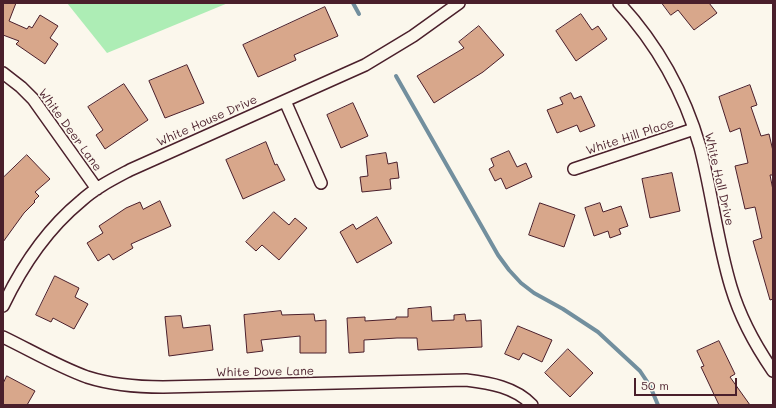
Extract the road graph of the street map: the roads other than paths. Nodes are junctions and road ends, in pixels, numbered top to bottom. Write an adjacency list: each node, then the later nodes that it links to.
1 (459, 3): 4 (street, White House Drive)
2 (619, 3): 5 (street, White Hall Drive)
3 (3, 73): 8 (street, White Deer Lane)
4 (285, 101): 7 (street); 8 (street, White House Drive)
5 (694, 129): 6 (street, White Hill Place); 11 (street, White Hall Drive)
6 (574, 169)
7 (321, 183)
8 (97, 189): 9 (street, White House Drive)
9 (3, 306)
10 (3, 337): 12 (street, White Dove Lane)
11 (773, 371)
12 (532, 405)

